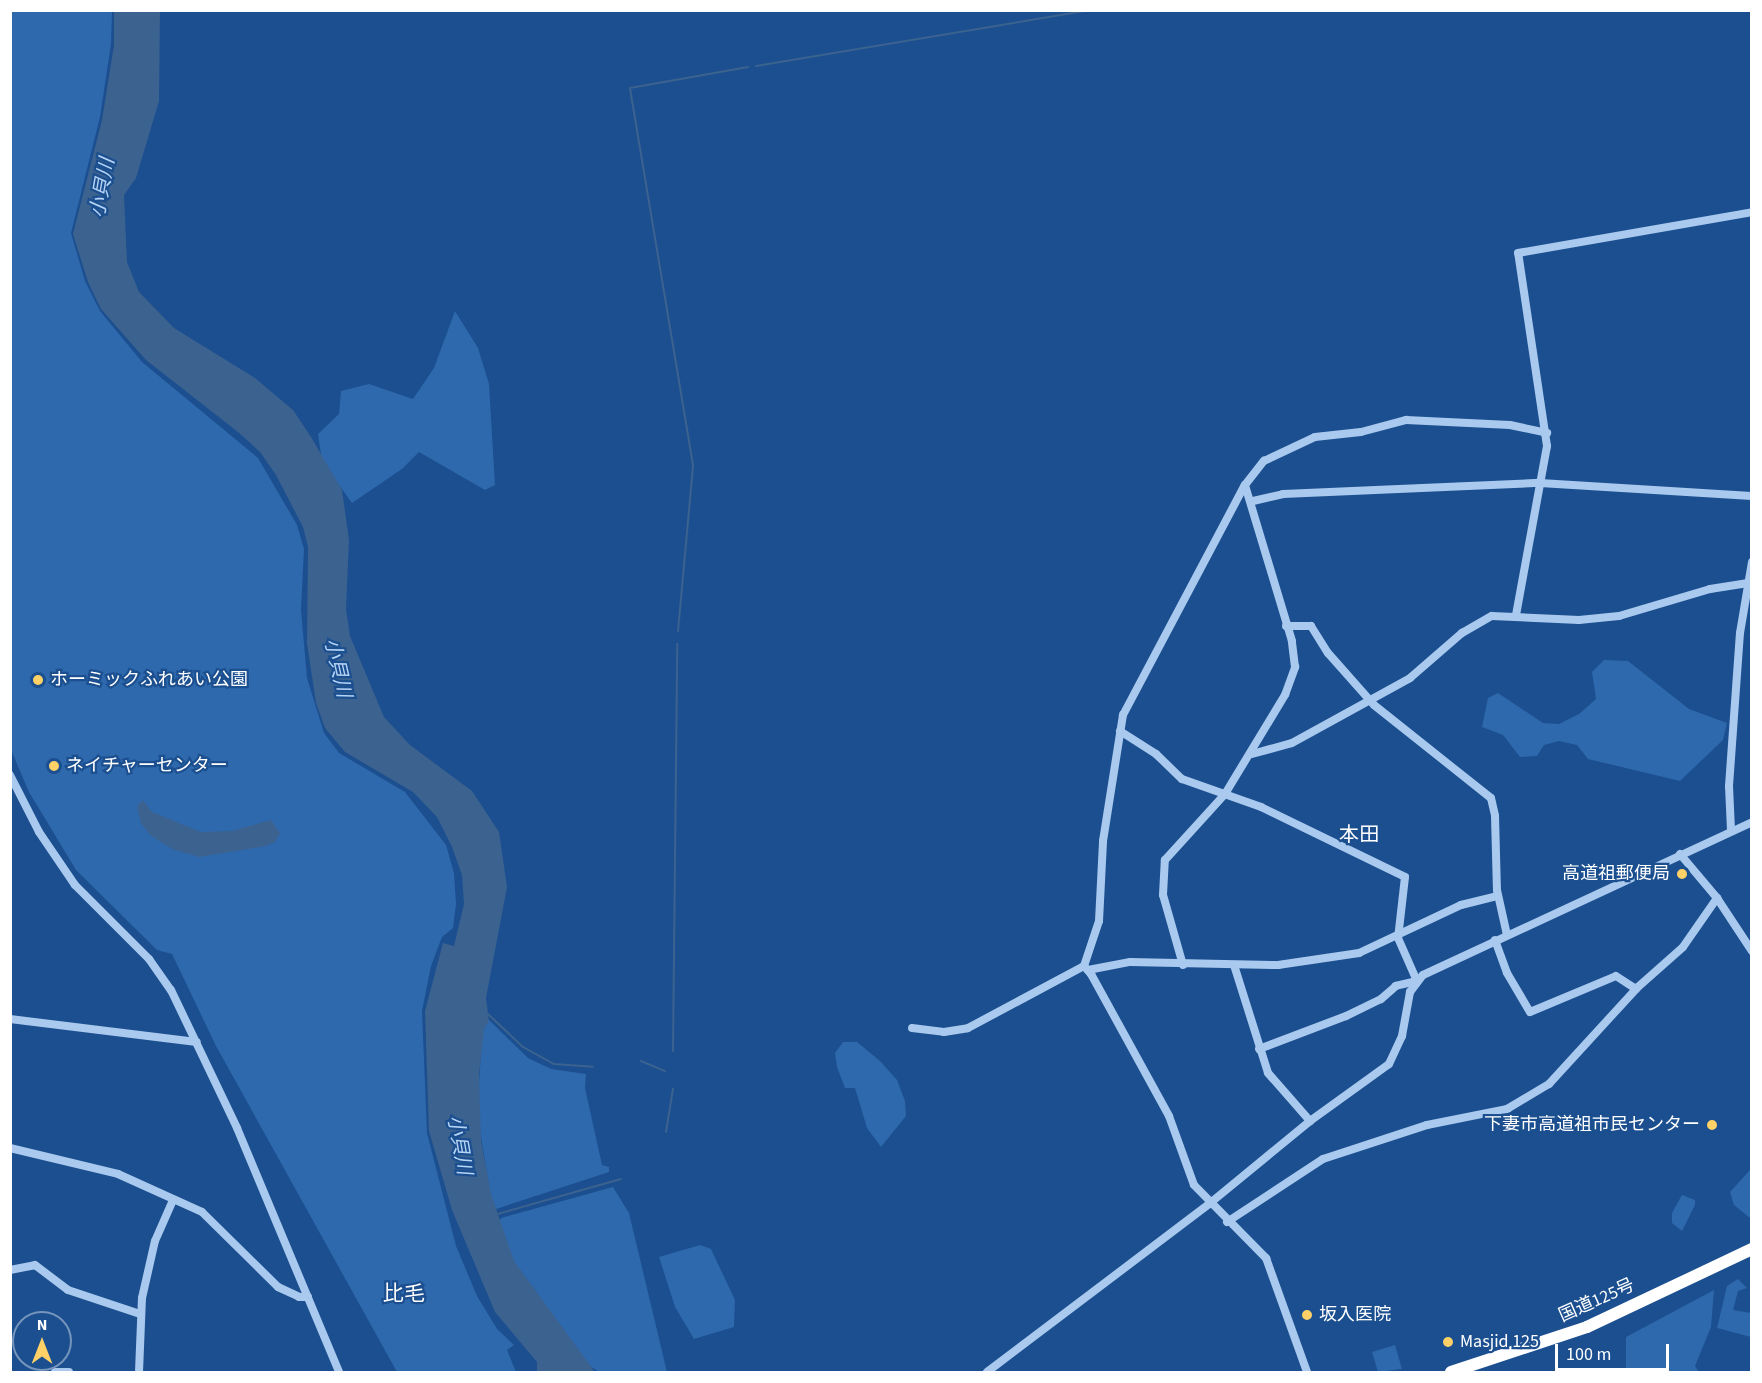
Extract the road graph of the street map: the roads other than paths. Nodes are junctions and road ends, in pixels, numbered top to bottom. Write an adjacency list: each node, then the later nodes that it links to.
1 (1752, 212): 2 (street)
2 (1546, 433): 3 (street); 4 (street)
3 (1540, 483): 5 (street); 6 (street); 9 (street)
4 (1245, 484): 6 (street); 12 (street)
5 (1752, 496)
6 (1253, 501): 10 (street)
7 (1752, 562): 8 (street)
8 (1747, 583): 9 (street); 17 (street)
9 (1516, 615): 11 (street)
10 (1286, 626): 11 (street); 13 (street)
11 (1371, 701): 13 (street); 19 (street)
12 (1120, 731): 15 (street); 27 (street)
13 (1252, 754): 15 (street)
14 (10, 775): 32 (street)
15 (1225, 794): 22 (street); 25 (street)
16 (1752, 822): 17 (street)
17 (1731, 830): 18 (street)
18 (1680, 854): 20 (street); 21 (street)
19 (1498, 896): 21 (street); 22 (street)
20 (1717, 898): 24 (street); 29 (street)
21 (1507, 935): 23 (street)
22 (1398, 938): 26 (street); 28 (street)
23 (1496, 940): 28 (street); 29 (street)
24 (1752, 951)
25 (1183, 965): 26 (street); 27 (street)
26 (1234, 965): 33 (street)
27 (1086, 968): 31 (street); 37 (street)
28 (1416, 981): 33 (street); 34 (street)
29 (1636, 989): 38 (street)
30 (10, 1019): 32 (street)
31 (912, 1028)
32 (197, 1042): 41 (street)
33 (1259, 1049): 34 (street)
34 (1310, 1121): 37 (street)
35 (10, 1148): 36 (street)
36 (173, 1200): 41 (street); 42 (street)
37 (1209, 1204): 38 (street); 47 (street)
38 (1227, 1222): 48 (street)
39 (1752, 1249): 49 (highway, 国道125号)
40 (10, 1270): 42 (street)
41 (308, 1297): 46 (street)
42 (140, 1314): 45 (street)
43 (55, 1372): 44 (street)
44 (69, 1372)
45 (139, 1372)
46 (339, 1372)
47 (987, 1372)
48 (1307, 1372)
49 (1451, 1372)

